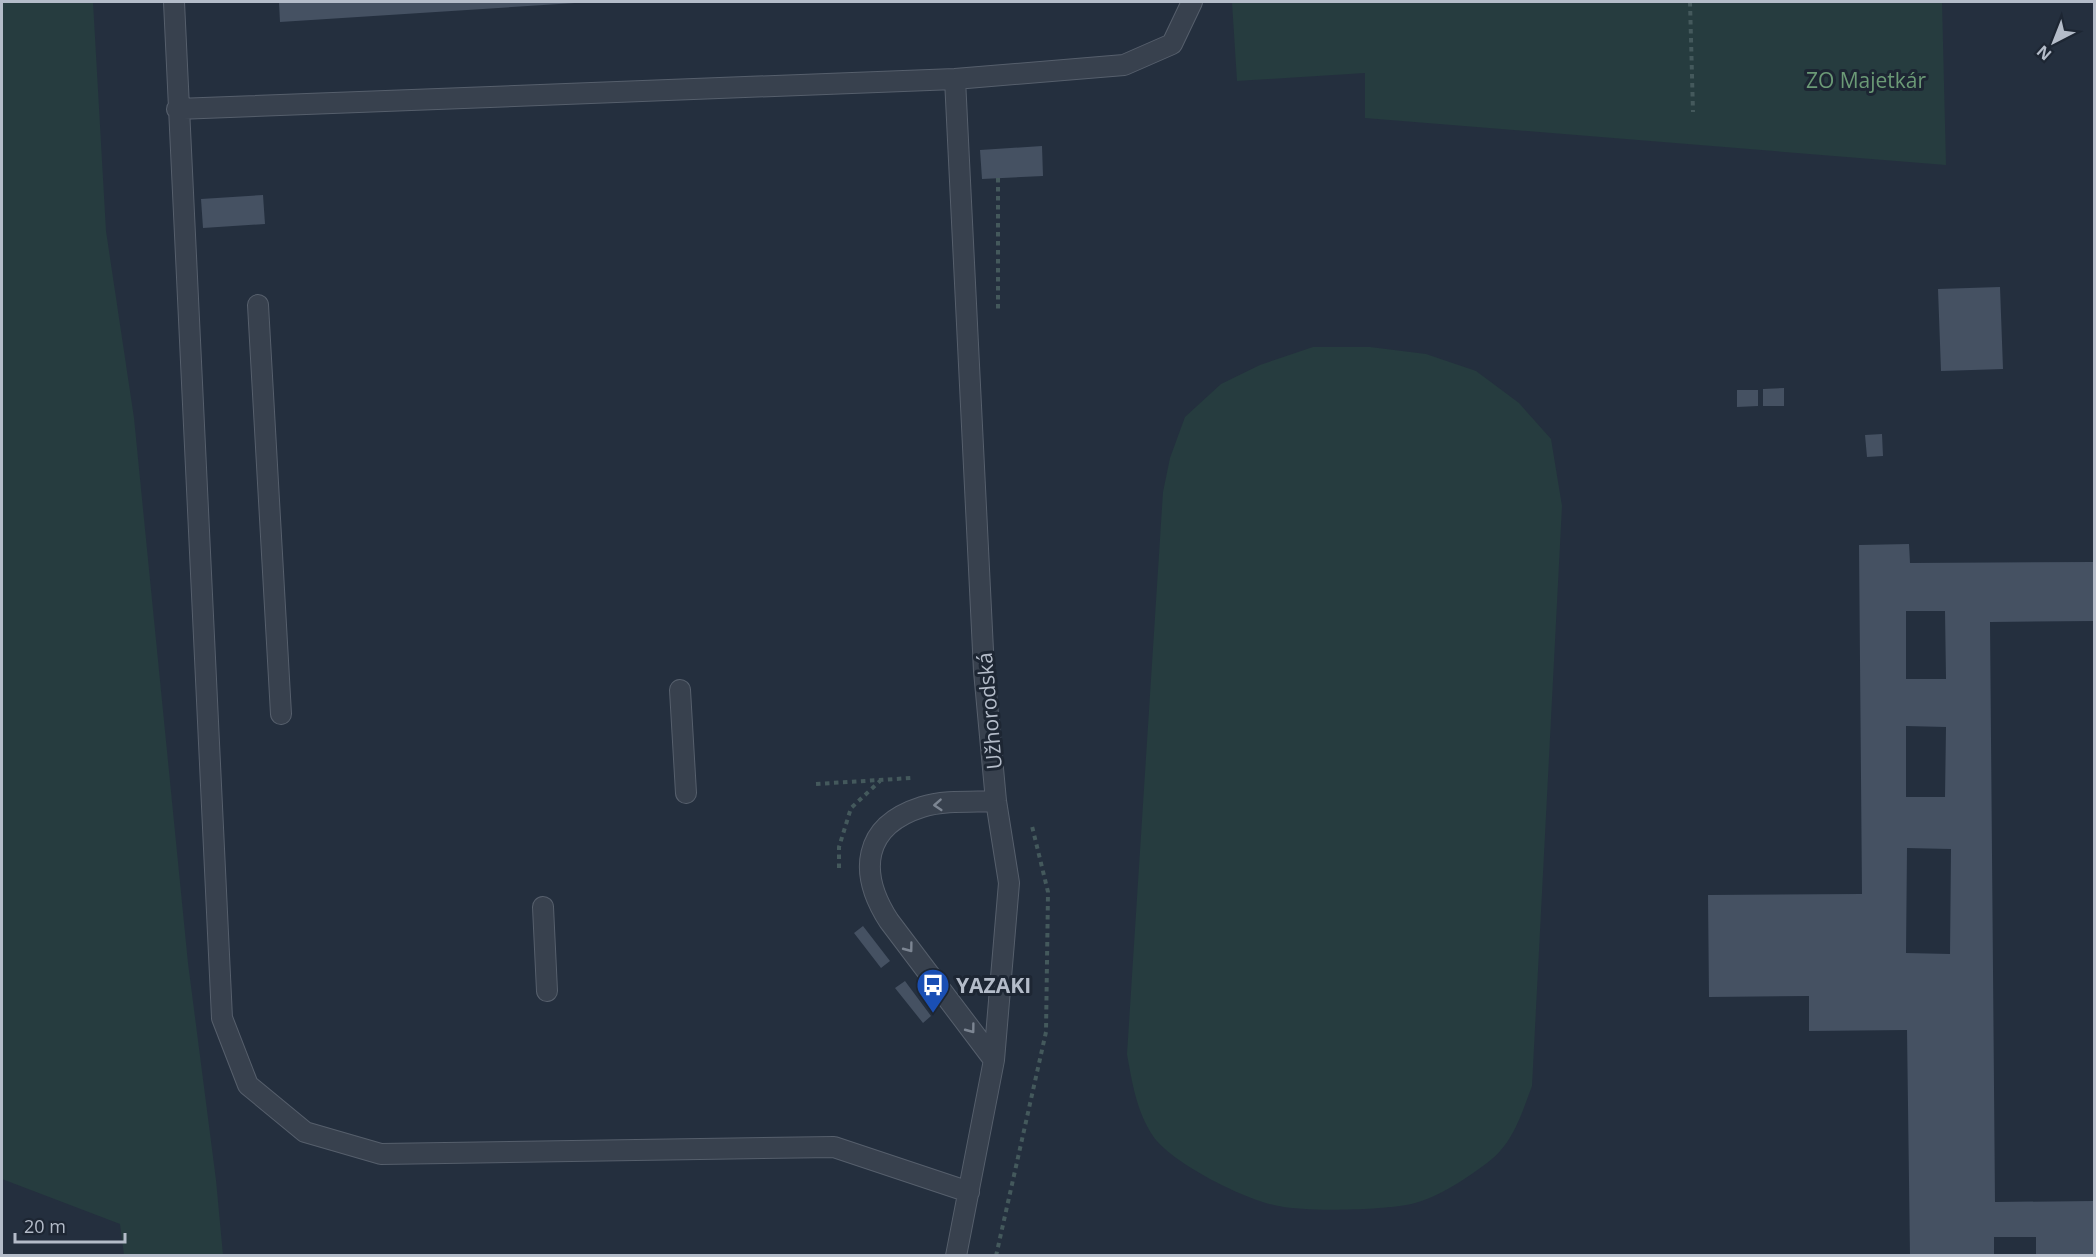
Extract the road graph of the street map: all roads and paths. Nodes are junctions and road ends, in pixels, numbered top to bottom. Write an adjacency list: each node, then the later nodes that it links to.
1 (174, 2): 5 (lane)
2 (1192, 2): 4 (lane)
3 (1690, 2): 6 (path)
4 (955, 79): 5 (lane); 11 (lane, Užhorodská)
5 (177, 109): 15 (lane)
6 (1693, 112)
7 (258, 305): 9 (lane)
8 (680, 690): 10 (lane)
9 (281, 714)
10 (686, 793)
11 (996, 801): 14 (lane, Užhorodská); 14 (lane, one-way to 14)
12 (543, 907): 13 (lane)
13 (547, 991)
14 (994, 1060): 15 (lane, Užhorodská)
15 (969, 1192): 16 (lane, Užhorodská)
16 (956, 1256)

